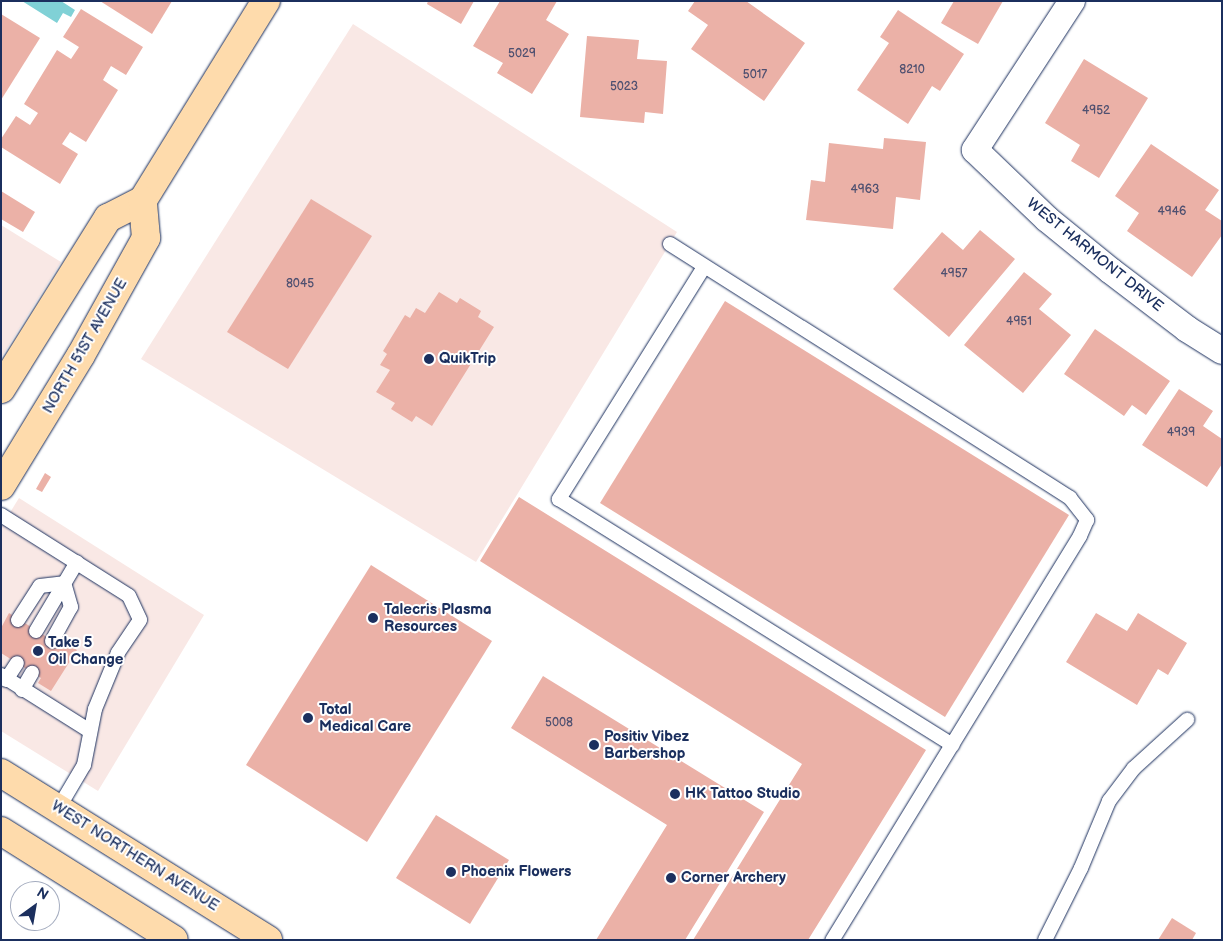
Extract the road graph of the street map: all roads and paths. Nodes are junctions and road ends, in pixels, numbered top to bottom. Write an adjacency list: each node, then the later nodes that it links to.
1 (266, 1): 3 (main road)
2 (1072, 1): 6 (street, WEST HARMONT DRIVE)
3 (143, 200): 7 (main road); 8 (main road, NORTH 51ST AVENUE)
4 (670, 244): 5 (lane)
5 (704, 267): 21 (lane); 21 (lane)
6 (1222, 350)
7 (1, 389)
8 (1, 486)
9 (1, 515): 10 (lane)
10 (76, 562): 11 (lane); 20 (lane)
11 (64, 583): 12 (lane); 13 (lane); 14 (lane)
12 (18, 620)
13 (36, 631)
14 (52, 641)
15 (17, 663): 17 (lane)
16 (32, 673): 18 (lane)
17 (4, 678): 18 (lane)
18 (22, 690): 20 (lane)
19 (1187, 720): 28 (lane)
20 (90, 731): 23 (lane)
21 (952, 745): 27 (lane)
22 (1, 773): 23 (main road, WEST NORTHERN AVENUE)
23 (58, 809): 26 (main road, WEST NORTHERN AVENUE)
24 (1, 831): 25 (main road)
25 (174, 940)
26 (268, 940)
27 (832, 940)
28 (1046, 940)

